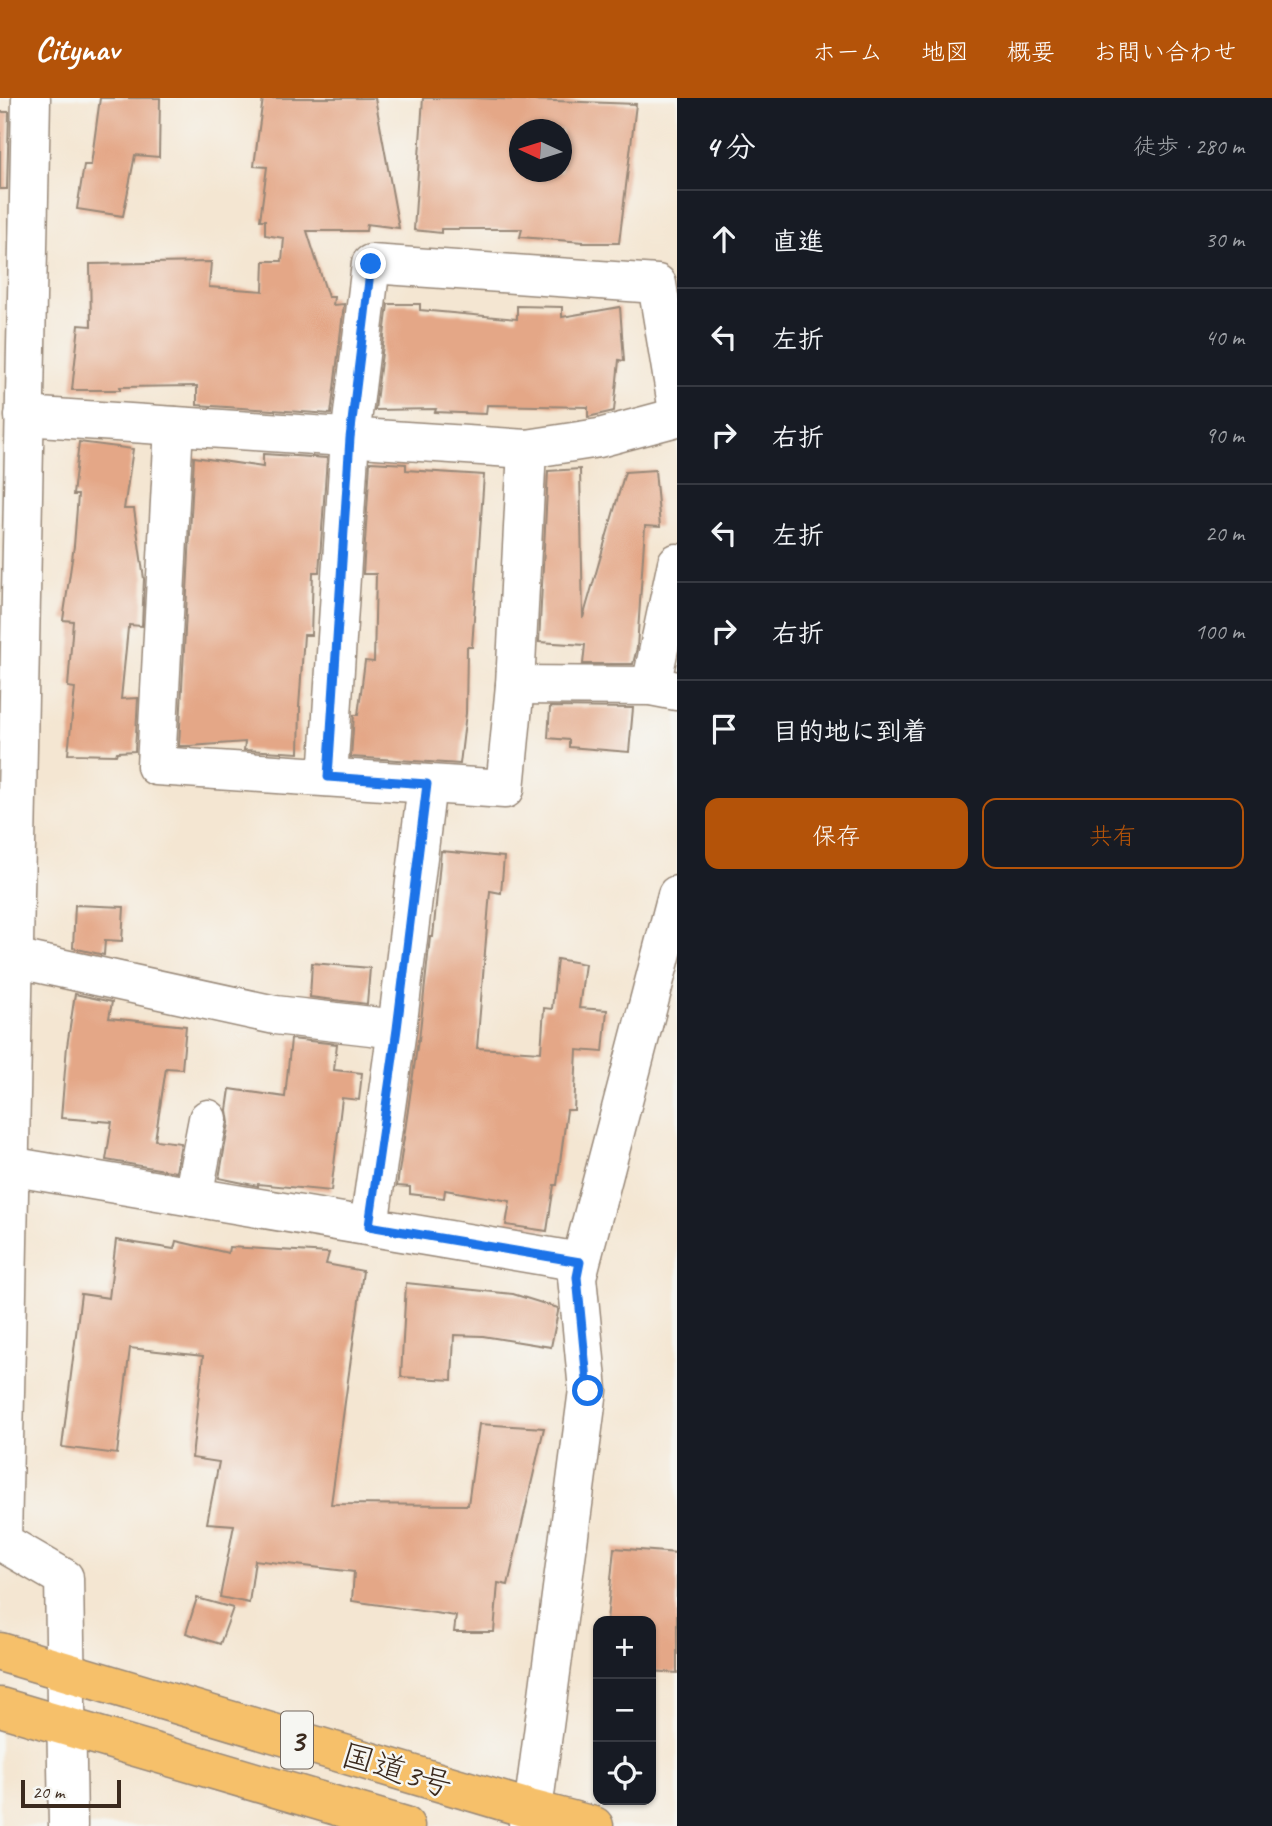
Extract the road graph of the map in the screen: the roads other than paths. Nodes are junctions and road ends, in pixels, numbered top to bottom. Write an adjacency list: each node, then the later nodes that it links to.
1 (31, 98): 3 (street)
2 (677, 405): 6 (street)
3 (24, 416): 5 (street); 14 (street)
4 (677, 417): 7 (street)
5 (174, 426): 6 (street); 11 (street)
6 (350, 438): 7 (street); 11 (street)
7 (527, 449): 9 (street)
8 (677, 563): 10 (street)
9 (515, 685): 10 (street); 12 (street)
10 (664, 688)
11 (328, 777): 12 (street)
12 (427, 784): 15 (street)
13 (677, 895): 20 (street)
14 (14, 958): 15 (street); 17 (street)
15 (397, 1029): 19 (street)
16 (208, 1119): 18 (street)
17 (9, 1166): 18 (street); 22 (street)
18 (193, 1197): 19 (street)
19 (369, 1226): 20 (street)
20 (580, 1262): 25 (street)
21 (0, 1652): 22 (highway, 国道3号 / 3)
22 (66, 1672): 24 (street); 25 (highway, 国道3号 / 3)
23 (0, 1707): 24 (highway, 国道3号 / 3)
24 (67, 1726): 26 (street); 27 (highway, 国道3号 / 3)
25 (531, 1818): 28 (highway, 国道3号 / 3)
26 (68, 1826)
27 (405, 1826)
28 (594, 1826)

